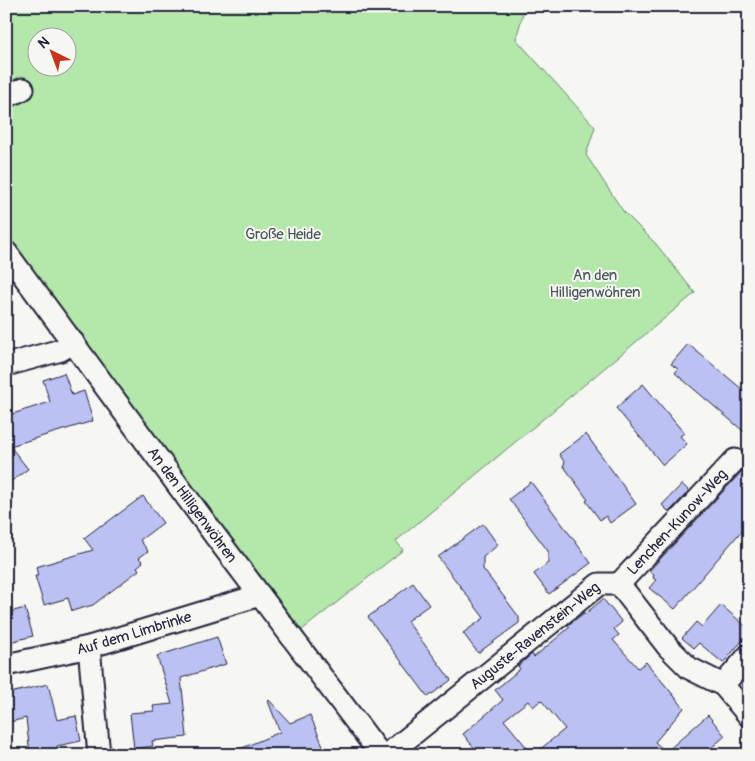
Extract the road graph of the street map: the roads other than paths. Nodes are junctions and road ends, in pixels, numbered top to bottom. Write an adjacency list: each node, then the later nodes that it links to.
1 (6, 252): 2 (street, An den Hilligenwöhren)
2 (73, 342): 3 (street); 6 (street, An den Hilligenwöhren)
3 (6, 365)
4 (735, 460): 5 (street, Lenchen-Kunow-Weg)
5 (619, 584): 10 (street, Auguste-Ravenstein-Weg); 14 (street, Auguste-Ravenstein-Weg)
6 (260, 595): 7 (street, Auf dem Limbrinke); 13 (street, An den Hilligenwöhren)
7 (89, 646): 9 (street, Auf dem Limbrinke); 12 (street)
8 (749, 655): 10 (street)
9 (6, 665)
10 (723, 685): 11 (street, Auguste-Ravenstein-Weg)
11 (749, 716)
12 (99, 755)
13 (381, 755)
14 (387, 755)

